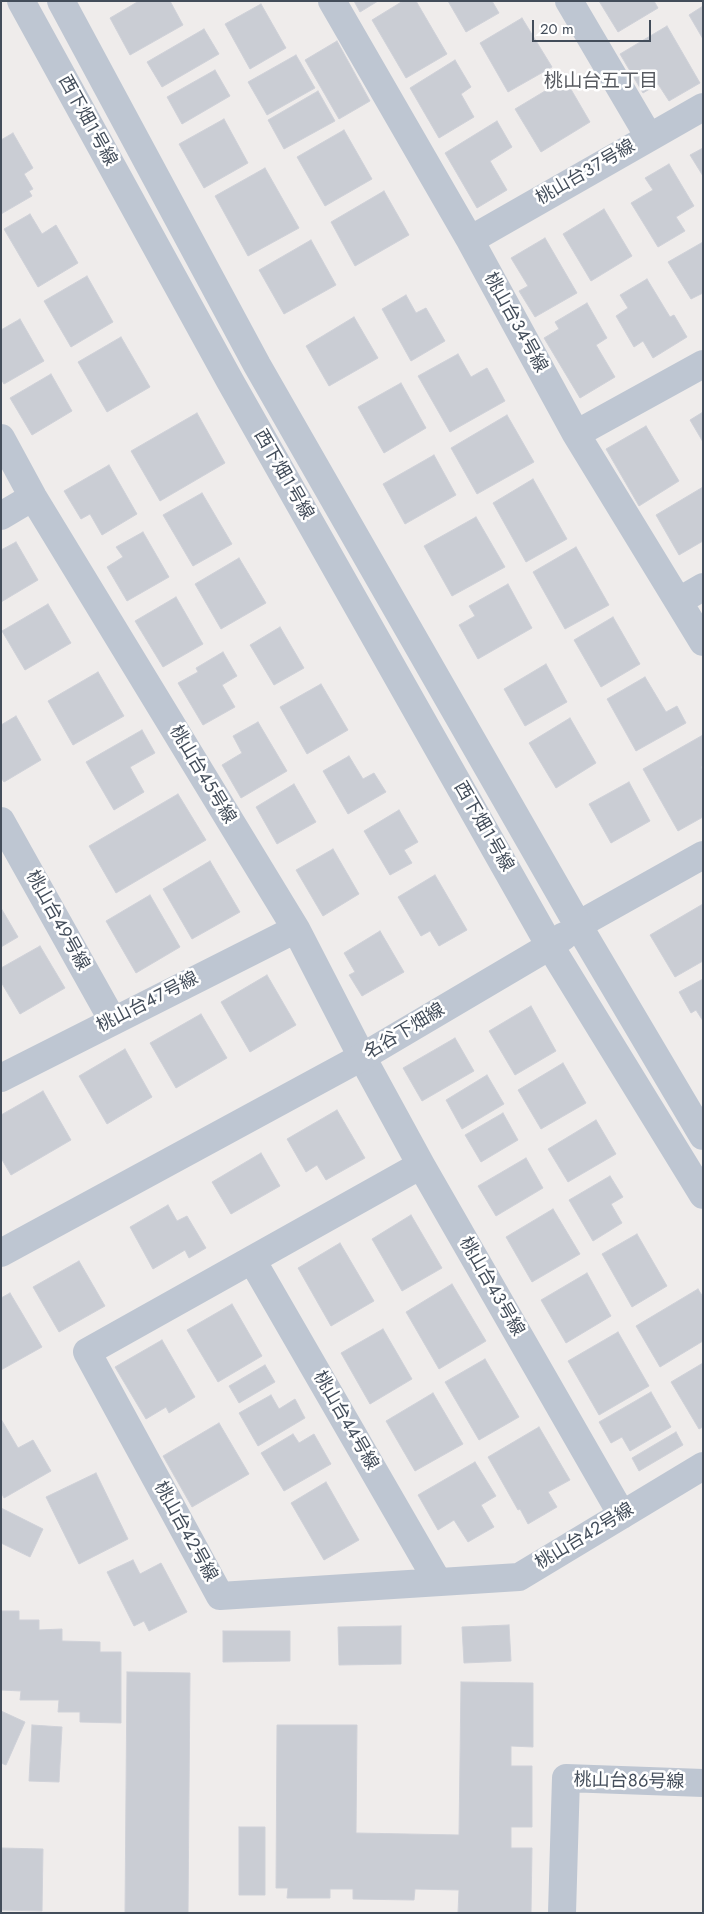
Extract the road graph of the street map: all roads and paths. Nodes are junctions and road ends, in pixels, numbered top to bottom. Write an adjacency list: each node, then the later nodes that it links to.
1 (21, 1): 20 (street, 西下畑１号線)
2 (61, 1): 18 (street, 西下畑１号線)
3 (332, 1): 7 (street, 桃山台３４号線)
4 (569, 1): 6 (street)
5 (703, 106): 6 (street, 桃山台３７号線)
6 (649, 137): 7 (street, 桃山台３７号線)
7 (470, 240): 9 (street, 桃山台３４号線)
8 (703, 364): 9 (street)
9 (576, 434): 14 (street, 桃山台３４号線)
10 (1, 438): 11 (street, 桃山台４５号線)
11 (33, 498): 12 (street); 19 (street, 桃山台４５号線)
12 (1, 516)
13 (703, 587): 14 (street)
14 (679, 601): 15 (street, 桃山台３４号線)
15 (703, 642)
16 (1, 821): 21 (street, 桃山台４９号線)
17 (703, 855): 18 (street, 名谷下畑線)
18 (578, 925): 20 (street, 名谷下畑線); 24 (street)
19 (296, 929): 21 (street, 桃山台４７号線); 22 (street, 桃山台４５号線)
20 (550, 946): 22 (street, 名谷下畑線); 26 (street)
21 (113, 1021): 23 (street, 桃山台４７号線)
22 (362, 1057): 25 (street, 桃山台４３号線); 27 (street, 名谷下畑線)
23 (1, 1078)
24 (703, 1136)
25 (421, 1165): 28 (street, 桃山台４２号線); 30 (street, 桃山台４３号線)
26 (703, 1195)
27 (1, 1253)
28 (252, 1260): 31 (street, 桃山台４４号線); 31 (street, 桃山台４２号線)
29 (703, 1466): 30 (street, 桃山台４２号線)
30 (622, 1515): 31 (street, 桃山台４２号線)
31 (438, 1582)
32 (703, 1783): 33 (street, 桃山台８６号線)
33 (562, 1913)

